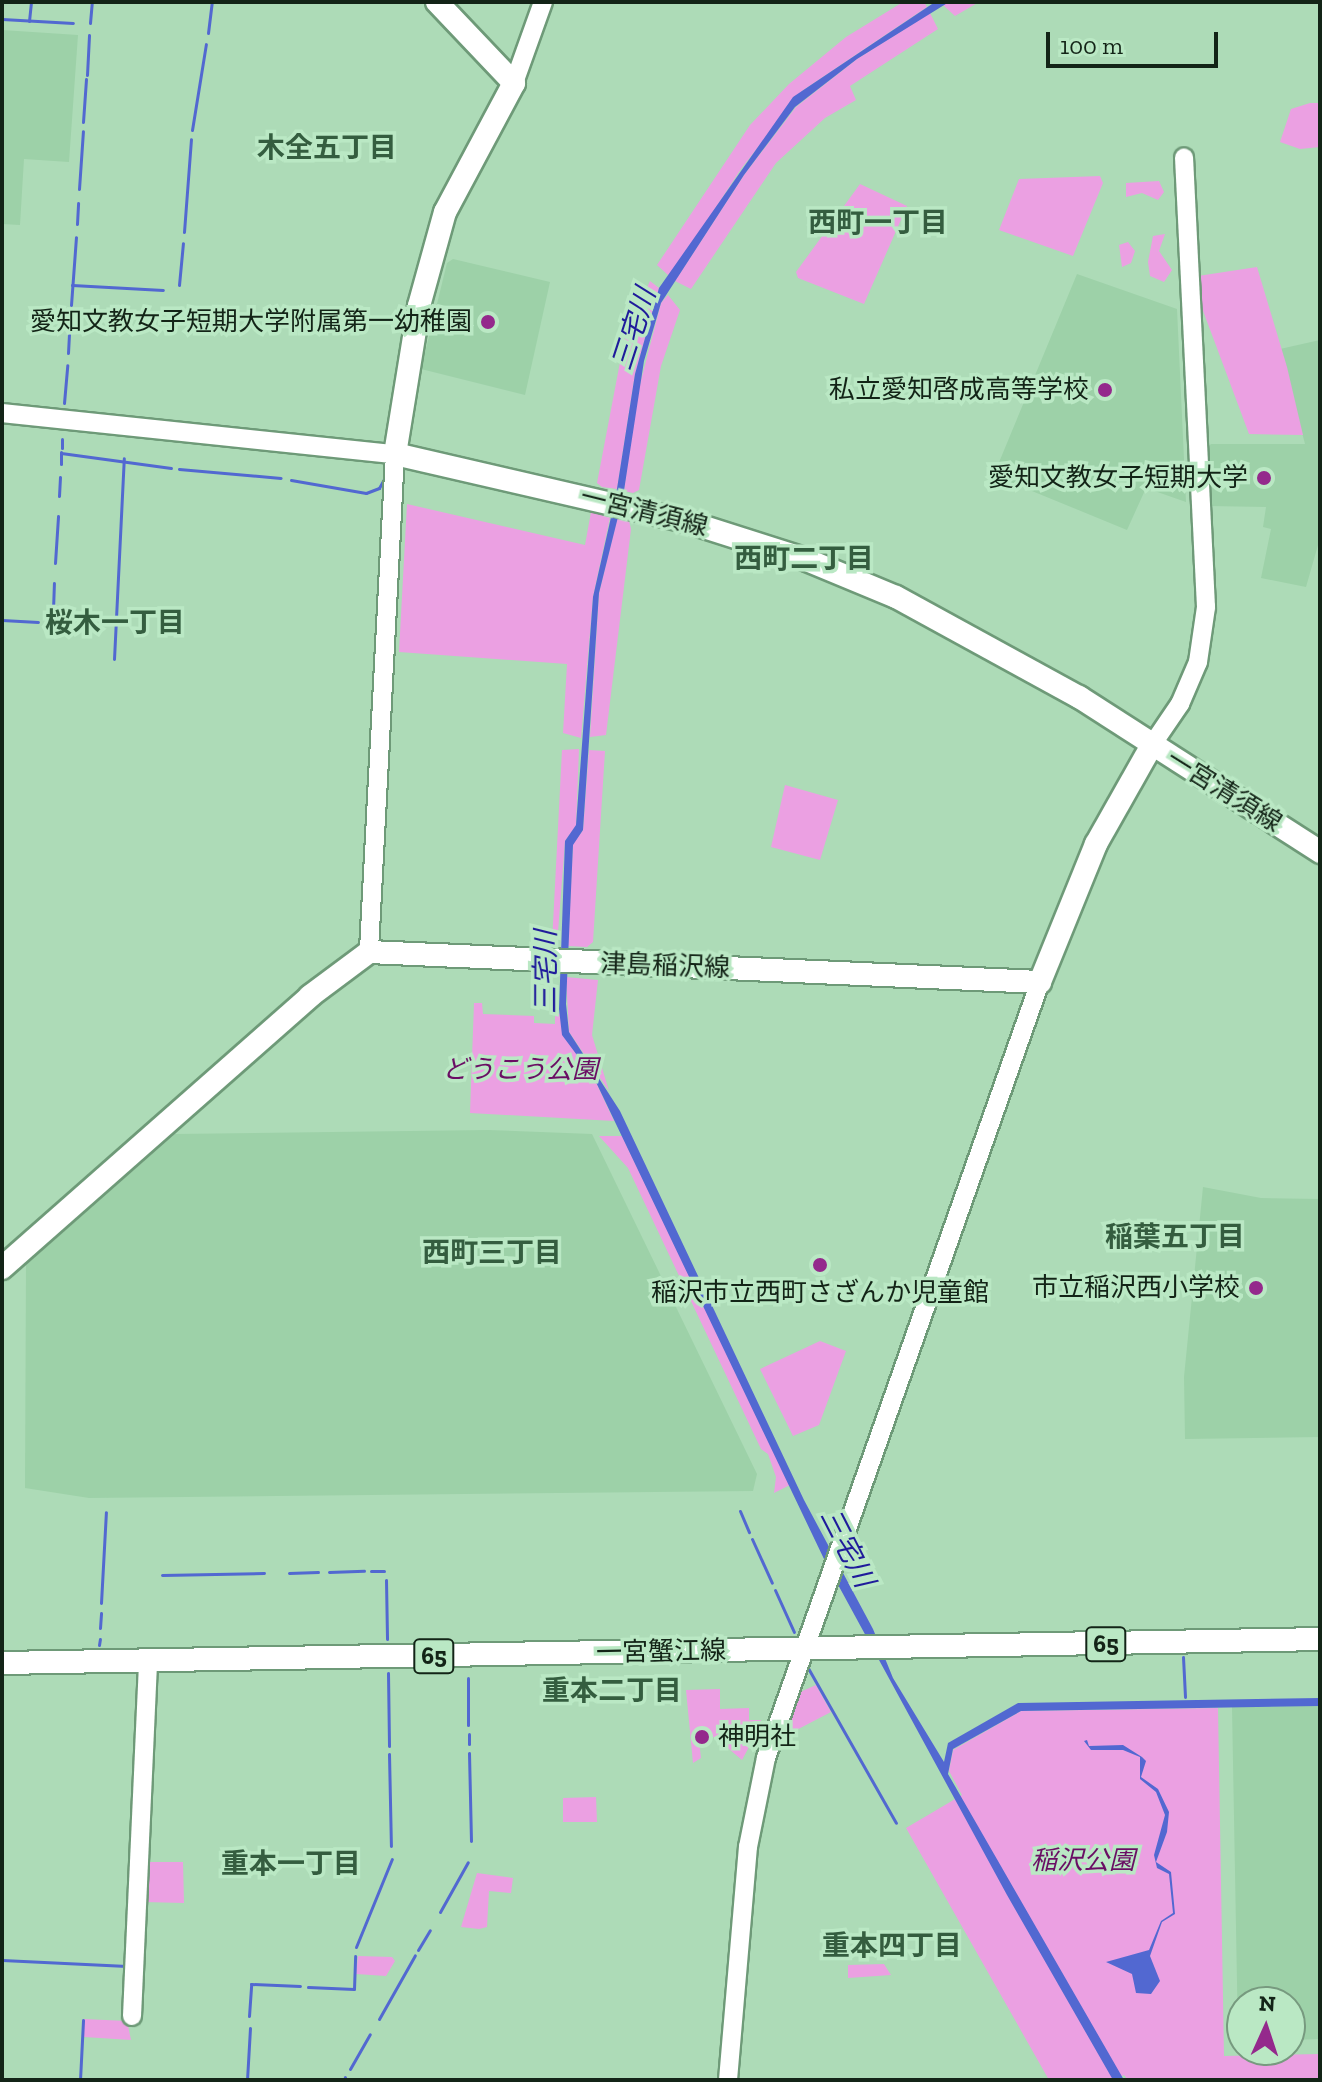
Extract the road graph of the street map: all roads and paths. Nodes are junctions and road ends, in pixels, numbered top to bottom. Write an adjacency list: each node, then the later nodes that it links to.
1 (437, 2): 3 (main road)
2 (543, 2): 3 (street)
3 (514, 83): 6 (main road)
4 (1184, 158): 7 (street)
5 (2, 413): 6 (street)
6 (395, 454): 7 (main road, 一宮清須線); 9 (street)
7 (1152, 745): 8 (main road, 一宮清須線); 10 (main road)
8 (1320, 852)
9 (369, 952): 10 (main road, 津島稲沢線); 11 (main road)
10 (1040, 982): 13 (street)
11 (2, 1268)
12 (1320, 1639): 13 (main road, 一宮蟹江線 / 65)
13 (805, 1649): 14 (main road, 一宮蟹江線 / 65); 17 (street)
14 (148, 1661): 15 (main road, 一宮蟹江線 / 65); 16 (street)
15 (2, 1663)
16 (132, 2016)
17 (728, 2080)

